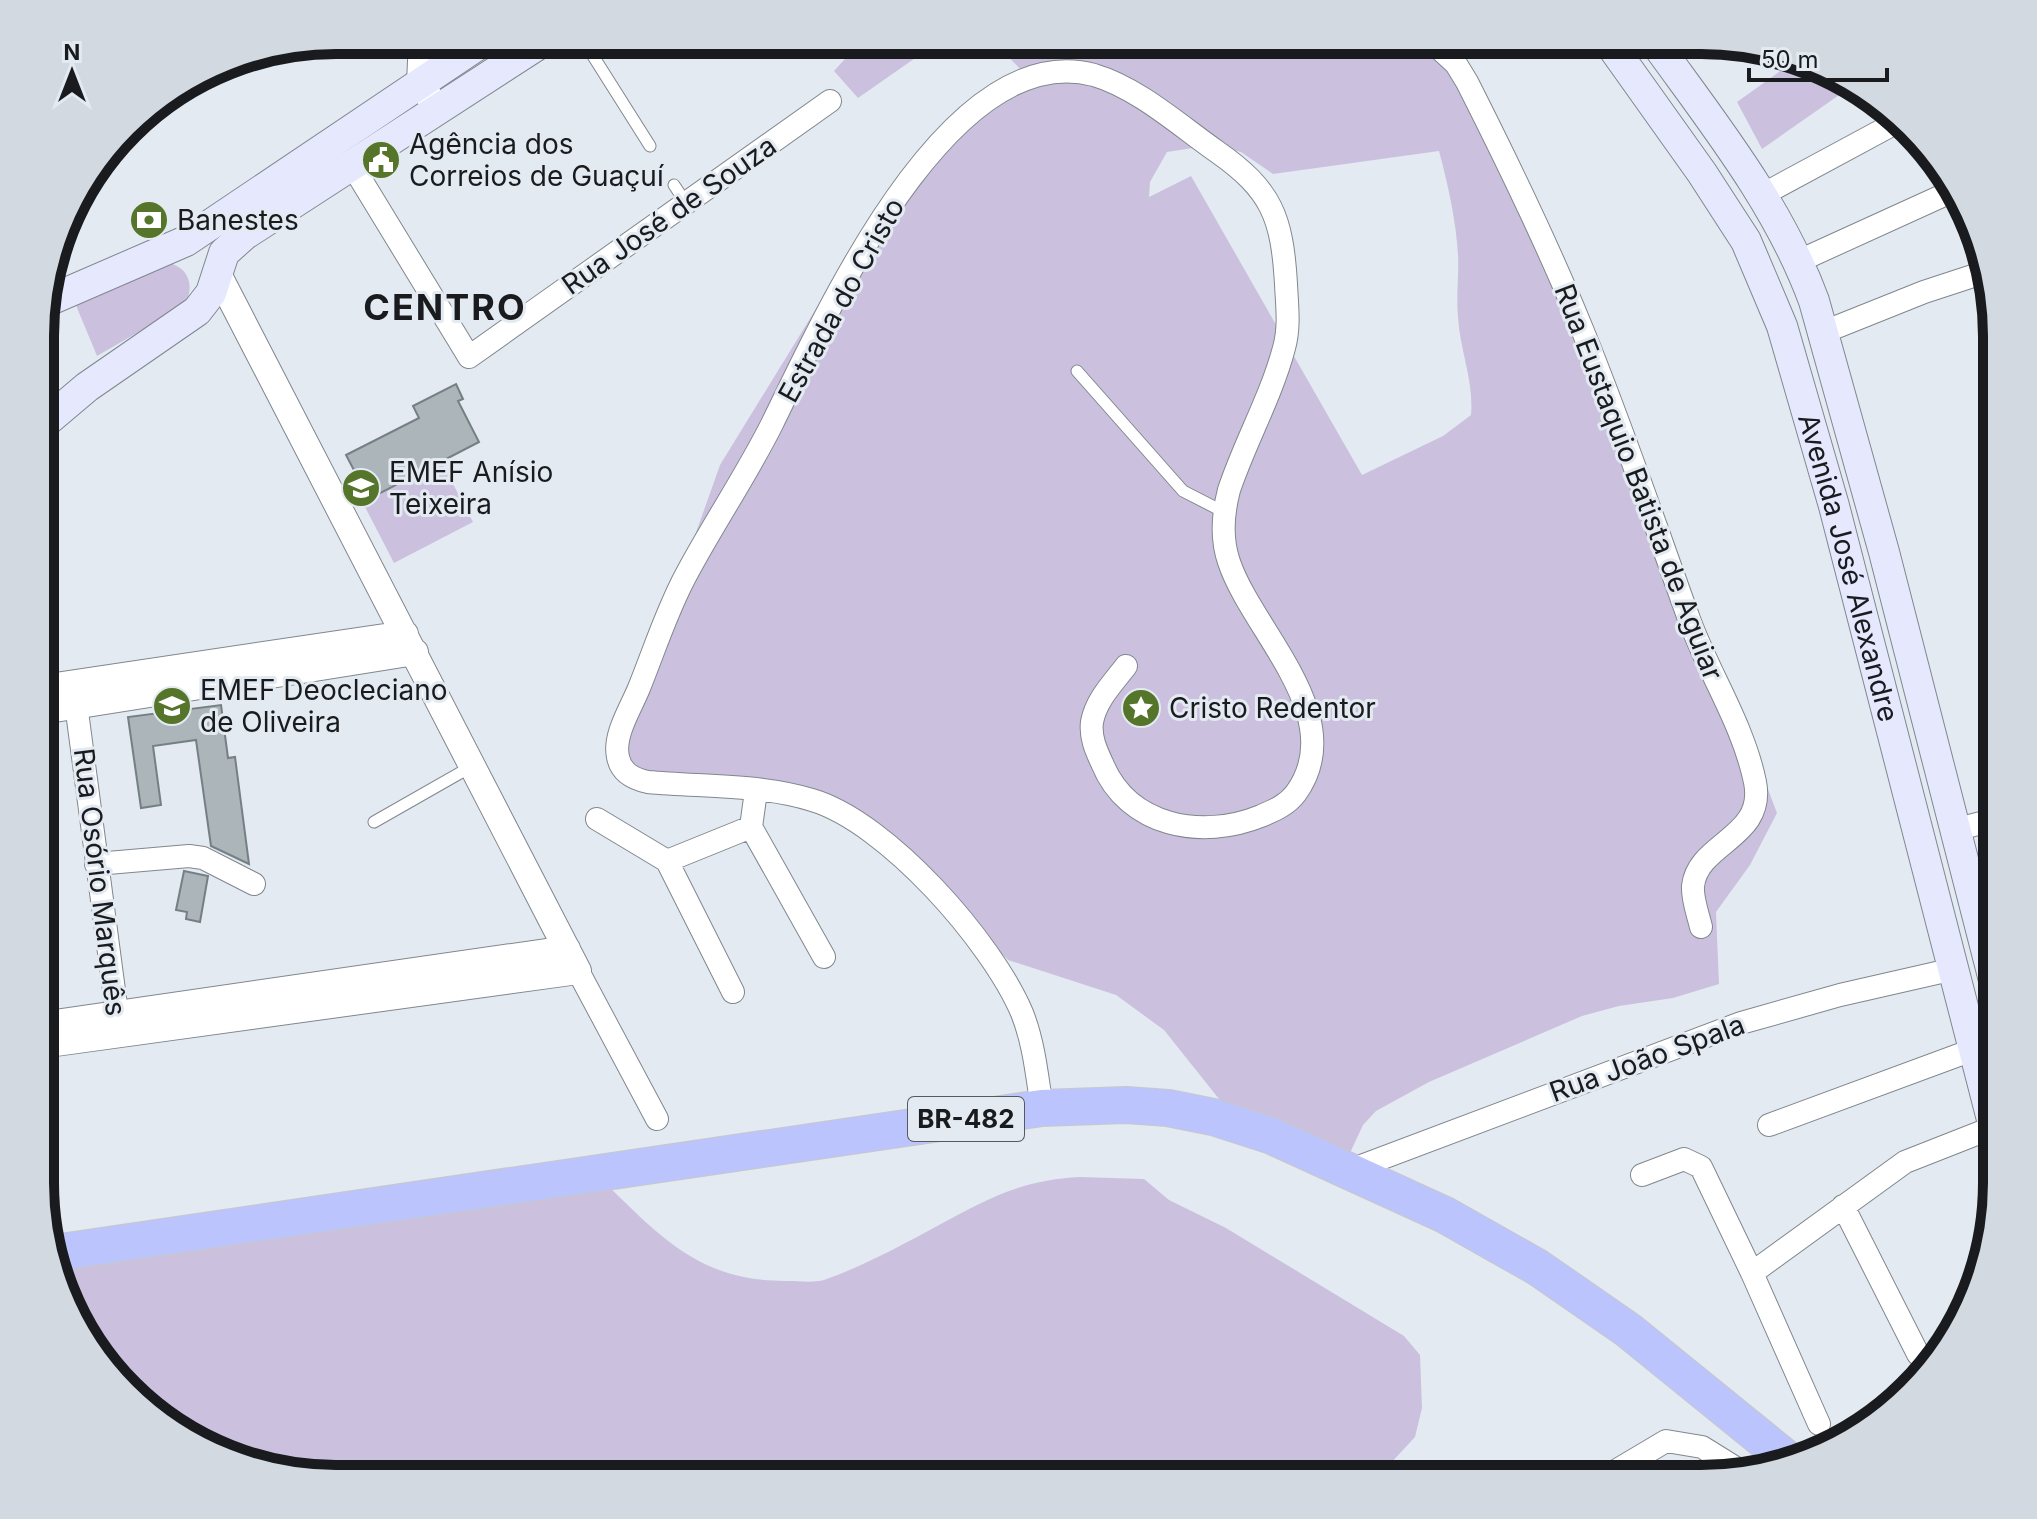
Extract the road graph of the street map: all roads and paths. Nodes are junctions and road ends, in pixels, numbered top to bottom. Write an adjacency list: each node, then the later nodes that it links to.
1 (421, 54): 8 (street)
2 (464, 54): 8 (main road)
3 (524, 54): 10 (main road)
4 (592, 54): 12 (lane)
5 (1446, 55): 44 (street, Rua Eustaquio Batista de Aguiar)
6 (1618, 55): 25 (main road, Avenida José Alexandre)
7 (1664, 55): 14 (main road)
8 (420, 83): 10 (street); 16 (main road)
9 (830, 101): 13 (street, Rua José de Souza)
10 (439, 111): 13 (main road)
11 (1889, 126): 14 (street)
12 (650, 146)
13 (352, 165): 19 (main road)
14 (1762, 195): 17 (main road)
15 (1945, 195): 17 (street)
16 (167, 252): 19 (main road); 20 (main road)
17 (1799, 261): 21 (main road)
18 (1976, 275): 21 (street)
19 (219, 276): 23 (main road); 27 (street)
20 (56, 298)
21 (1824, 332): 24 (main road)
22 (1077, 371): 26 (lane)
23 (54, 415)
24 (1866, 487): 25 (main road); 38 (main road)
25 (1831, 497): 43 (main road, Avenida José Alexandre)
26 (1224, 512): 28 (street, Estrada do Cristo); 33 (street, Estrada do Cristo)
27 (410, 643): 30 (street); 32 (street)
28 (1126, 666)
29 (54, 691): 30 (street)
30 (75, 695): 31 (street); 40 (street, Rua Osório Marquês)
31 (54, 705)
32 (474, 765): 35 (lane); 47 (street)
33 (756, 791): 37 (street); 55 (street, Estrada do Cristo)
34 (597, 819): 39 (street)
35 (374, 822)
36 (1982, 823): 38 (street)
37 (751, 827): 39 (street); 46 (street)
38 (1954, 830): 42 (main road)
39 (667, 861): 49 (street)
40 (96, 864): 41 (street); 50 (street, Rua Osório Marquês)
41 (254, 884)
42 (1978, 920): 43 (main road); 45 (main road)
43 (1942, 926): 48 (main road, Avenida José Alexandre)
44 (1701, 927)
45 (1982, 936)
46 (824, 957)
47 (573, 960): 50 (street); 56 (street)
48 (1954, 969): 53 (main road, Avenida José Alexandre); 59 (street, Rua João Spala)
49 (733, 992)
50 (118, 1024): 51 (street); 52 (street)
51 (55, 1025)
52 (55, 1041)
53 (1975, 1049): 54 (main road, Avenida José Alexandre); 57 (street)
54 (1982, 1078)
55 (1042, 1108): 59 (highway, BR-482); 62 (highway, BR-482)
56 (657, 1119)
57 (1769, 1125)
58 (1982, 1135): 61 (street)
59 (1348, 1171): 66 (highway, BR-482)
60 (1642, 1175): 63 (street)
61 (1843, 1206): 63 (street); 64 (street)
62 (63, 1252)
63 (1752, 1273): 65 (street)
64 (1918, 1354)
65 (1819, 1424)
66 (1780, 1453)
67 (1729, 1463): 68 (street)
68 (1626, 1465)

